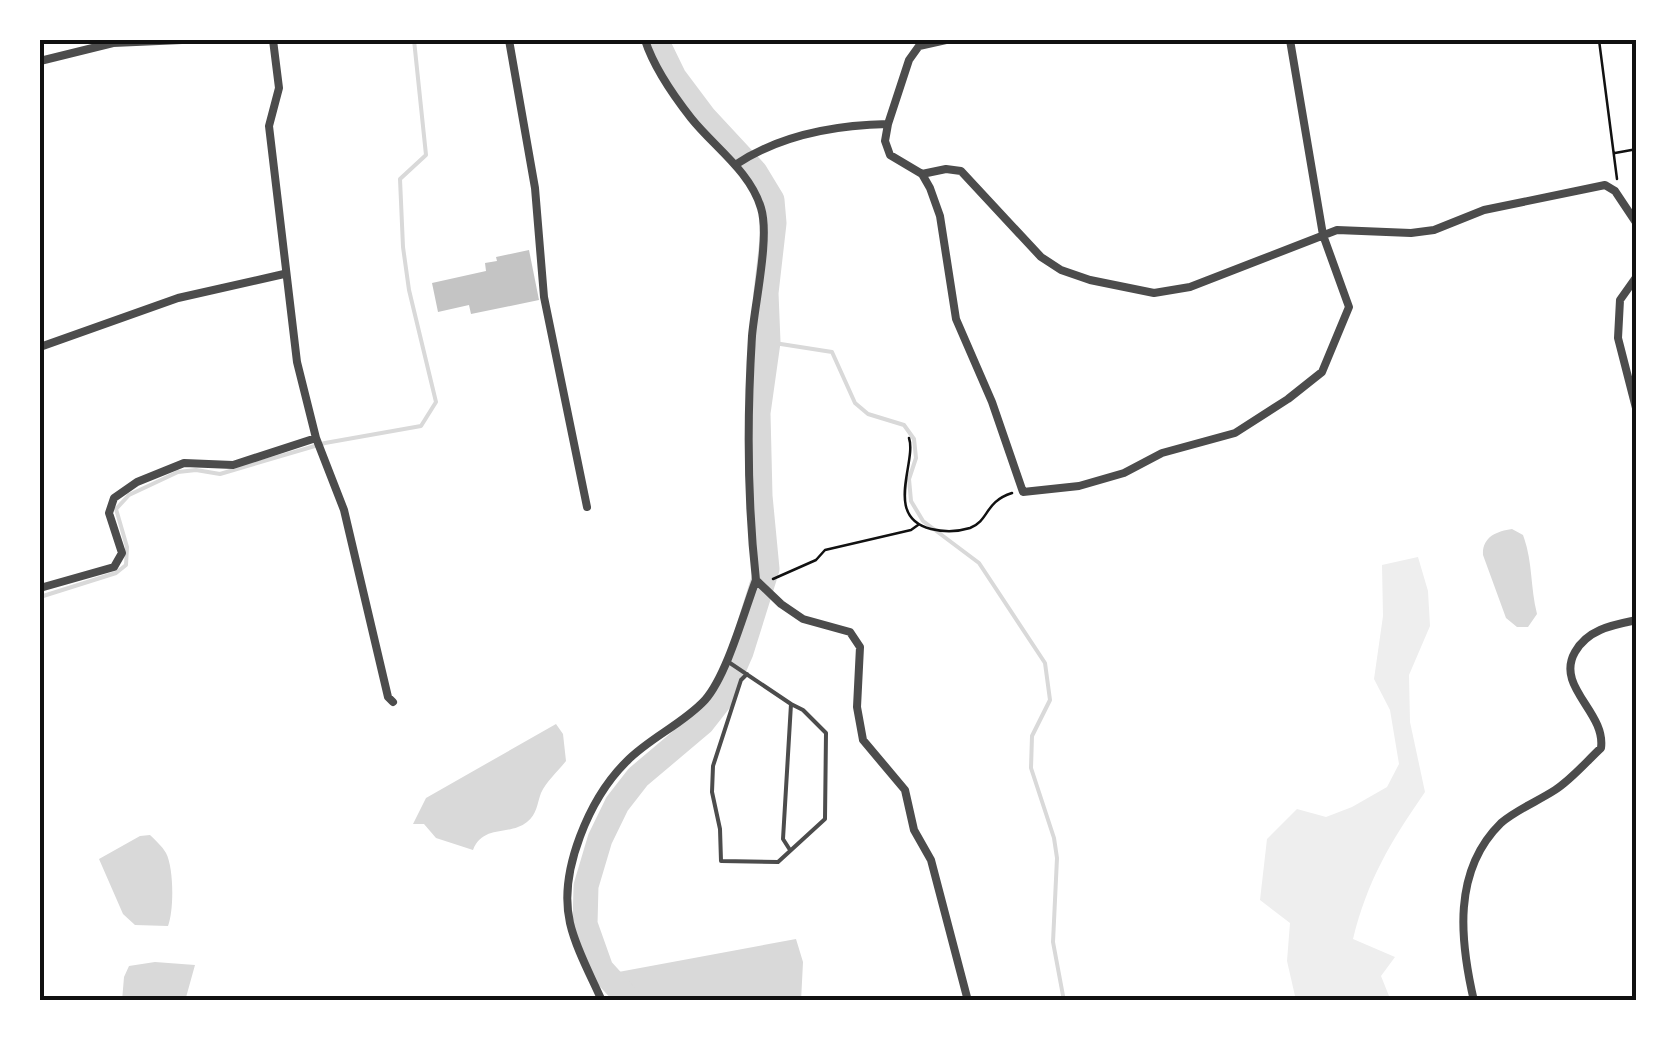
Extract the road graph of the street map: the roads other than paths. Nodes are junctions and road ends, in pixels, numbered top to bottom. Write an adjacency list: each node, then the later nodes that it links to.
1 (182, 40): 7 (street)
2 (273, 40): 13 (street)
3 (509, 40): 18 (street)
4 (645, 40): 9 (street)
5 (946, 40): 8 (street)
6 (1290, 40): 12 (street)
7 (40, 61)
8 (888, 124): 9 (street); 10 (street)
9 (736, 164): 19 (street)
10 (922, 174): 12 (street); 12 (street)
11 (1637, 224): 12 (street)
12 (1323, 235)
13 (284, 274): 15 (street); 17 (street)
14 (1637, 276): 16 (street)
15 (40, 347)
16 (1637, 412)
17 (316, 438): 20 (street); 24 (street)
18 (587, 507)
19 (761, 583): 22 (street); 28 (street)
20 (40, 588)
21 (1637, 620): 29 (street)
22 (728, 662): 23 (lane); 27 (street)
23 (746, 674): 25 (lane); 26 (lane)
24 (392, 702)
25 (790, 704): 26 (lane); 26 (lane)
26 (790, 850)
27 (602, 1001)
28 (968, 1001)
29 (1474, 1001)

